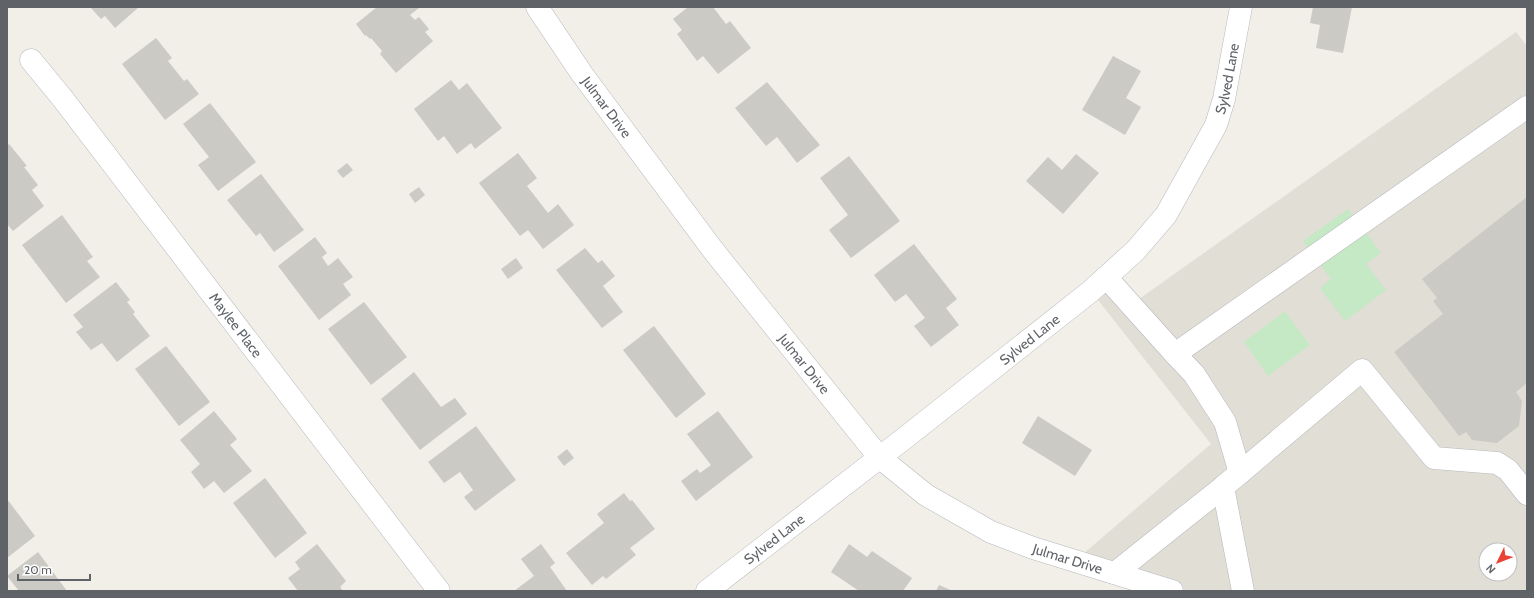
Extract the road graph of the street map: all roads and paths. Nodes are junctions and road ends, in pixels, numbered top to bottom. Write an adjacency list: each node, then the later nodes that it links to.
1 (537, 7): 7 (street, Julmar Drive)
2 (1241, 7): 5 (street, Sylved Lane)
3 (31, 60): 12 (street, Maylee Place)
4 (1527, 107): 6 (street)
5 (1106, 277): 6 (street); 7 (street, Sylved Lane)
6 (1174, 354): 8 (street)
7 (879, 457): 11 (street, Julmar Drive); 13 (street, Sylved Lane)
8 (1240, 473): 9 (street); 10 (street)
9 (1223, 487): 11 (street); 15 (street)
10 (1527, 494)
11 (1115, 573): 14 (street, Julmar Drive)
12 (439, 591)
13 (707, 591)
14 (1172, 591)
15 (1243, 591)

